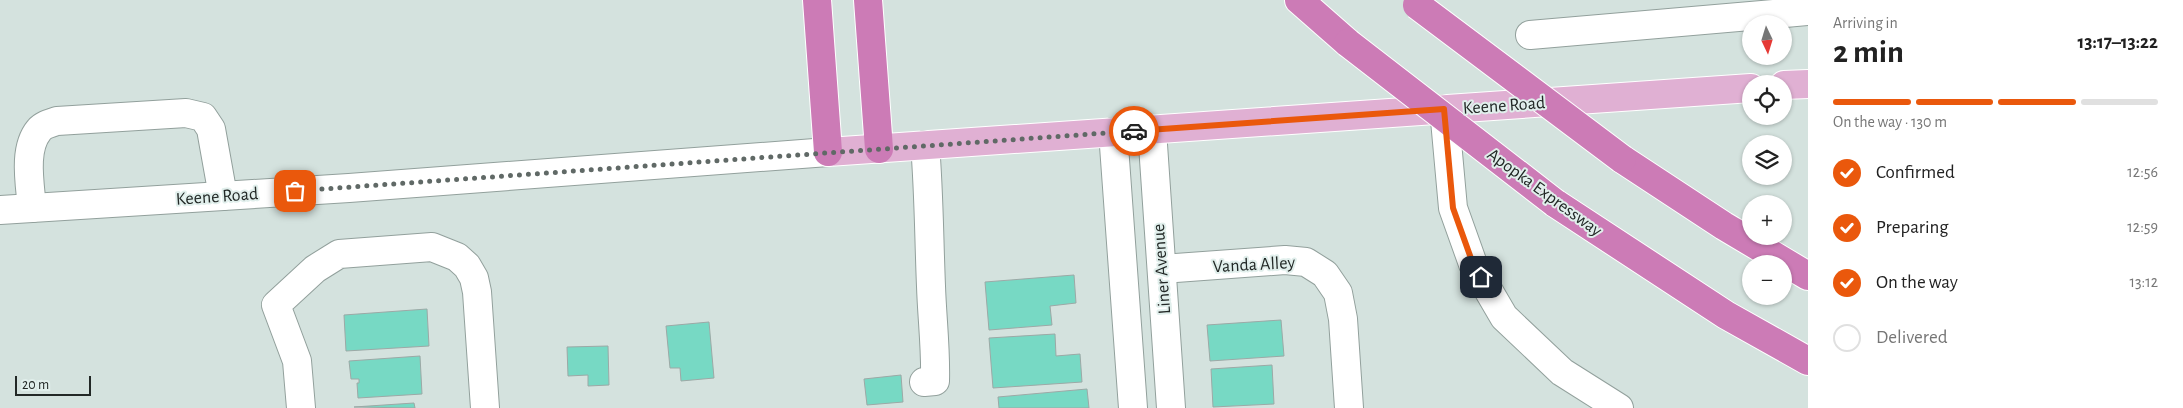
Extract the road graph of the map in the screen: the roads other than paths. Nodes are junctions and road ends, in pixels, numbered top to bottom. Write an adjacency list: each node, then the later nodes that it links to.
1 (817, 0): 15 (highway)
2 (868, 0): 14 (highway)
3 (1299, 0): 21 (highway, Apopka Expressway, bridge)
4 (1414, 2): 20 (highway, bridge)
5 (1808, 10): 6 (street)
6 (1530, 34)
7 (1808, 84): 8 (main road)
8 (1792, 85)
9 (1742, 89): 10 (main road, Keene Road)
10 (1444, 109): 11 (main road, Keene Road); 28 (street)
11 (1152, 130): 12 (main road, Keene Road); 19 (street, Liner Avenue)
12 (1113, 132): 13 (main road, Keene Road); 25 (street)
13 (925, 145): 14 (main road, Keene Road); 22 (street)
14 (879, 149): 15 (main road, Keene Road)
15 (828, 152): 16 (street, Keene Road)
16 (222, 196): 17 (street, Keene Road); 17 (street)
17 (32, 208): 18 (street, Keene Road)
18 (0, 210)
19 (1162, 269): 26 (street, Liner Avenue); 27 (street, Vanda Alley)
20 (1808, 276)
21 (1808, 361)
22 (924, 382)
23 (301, 408): 24 (street)
24 (485, 408)
25 (1133, 408)
26 (1171, 408)
27 (1349, 408)
28 (1619, 408)

